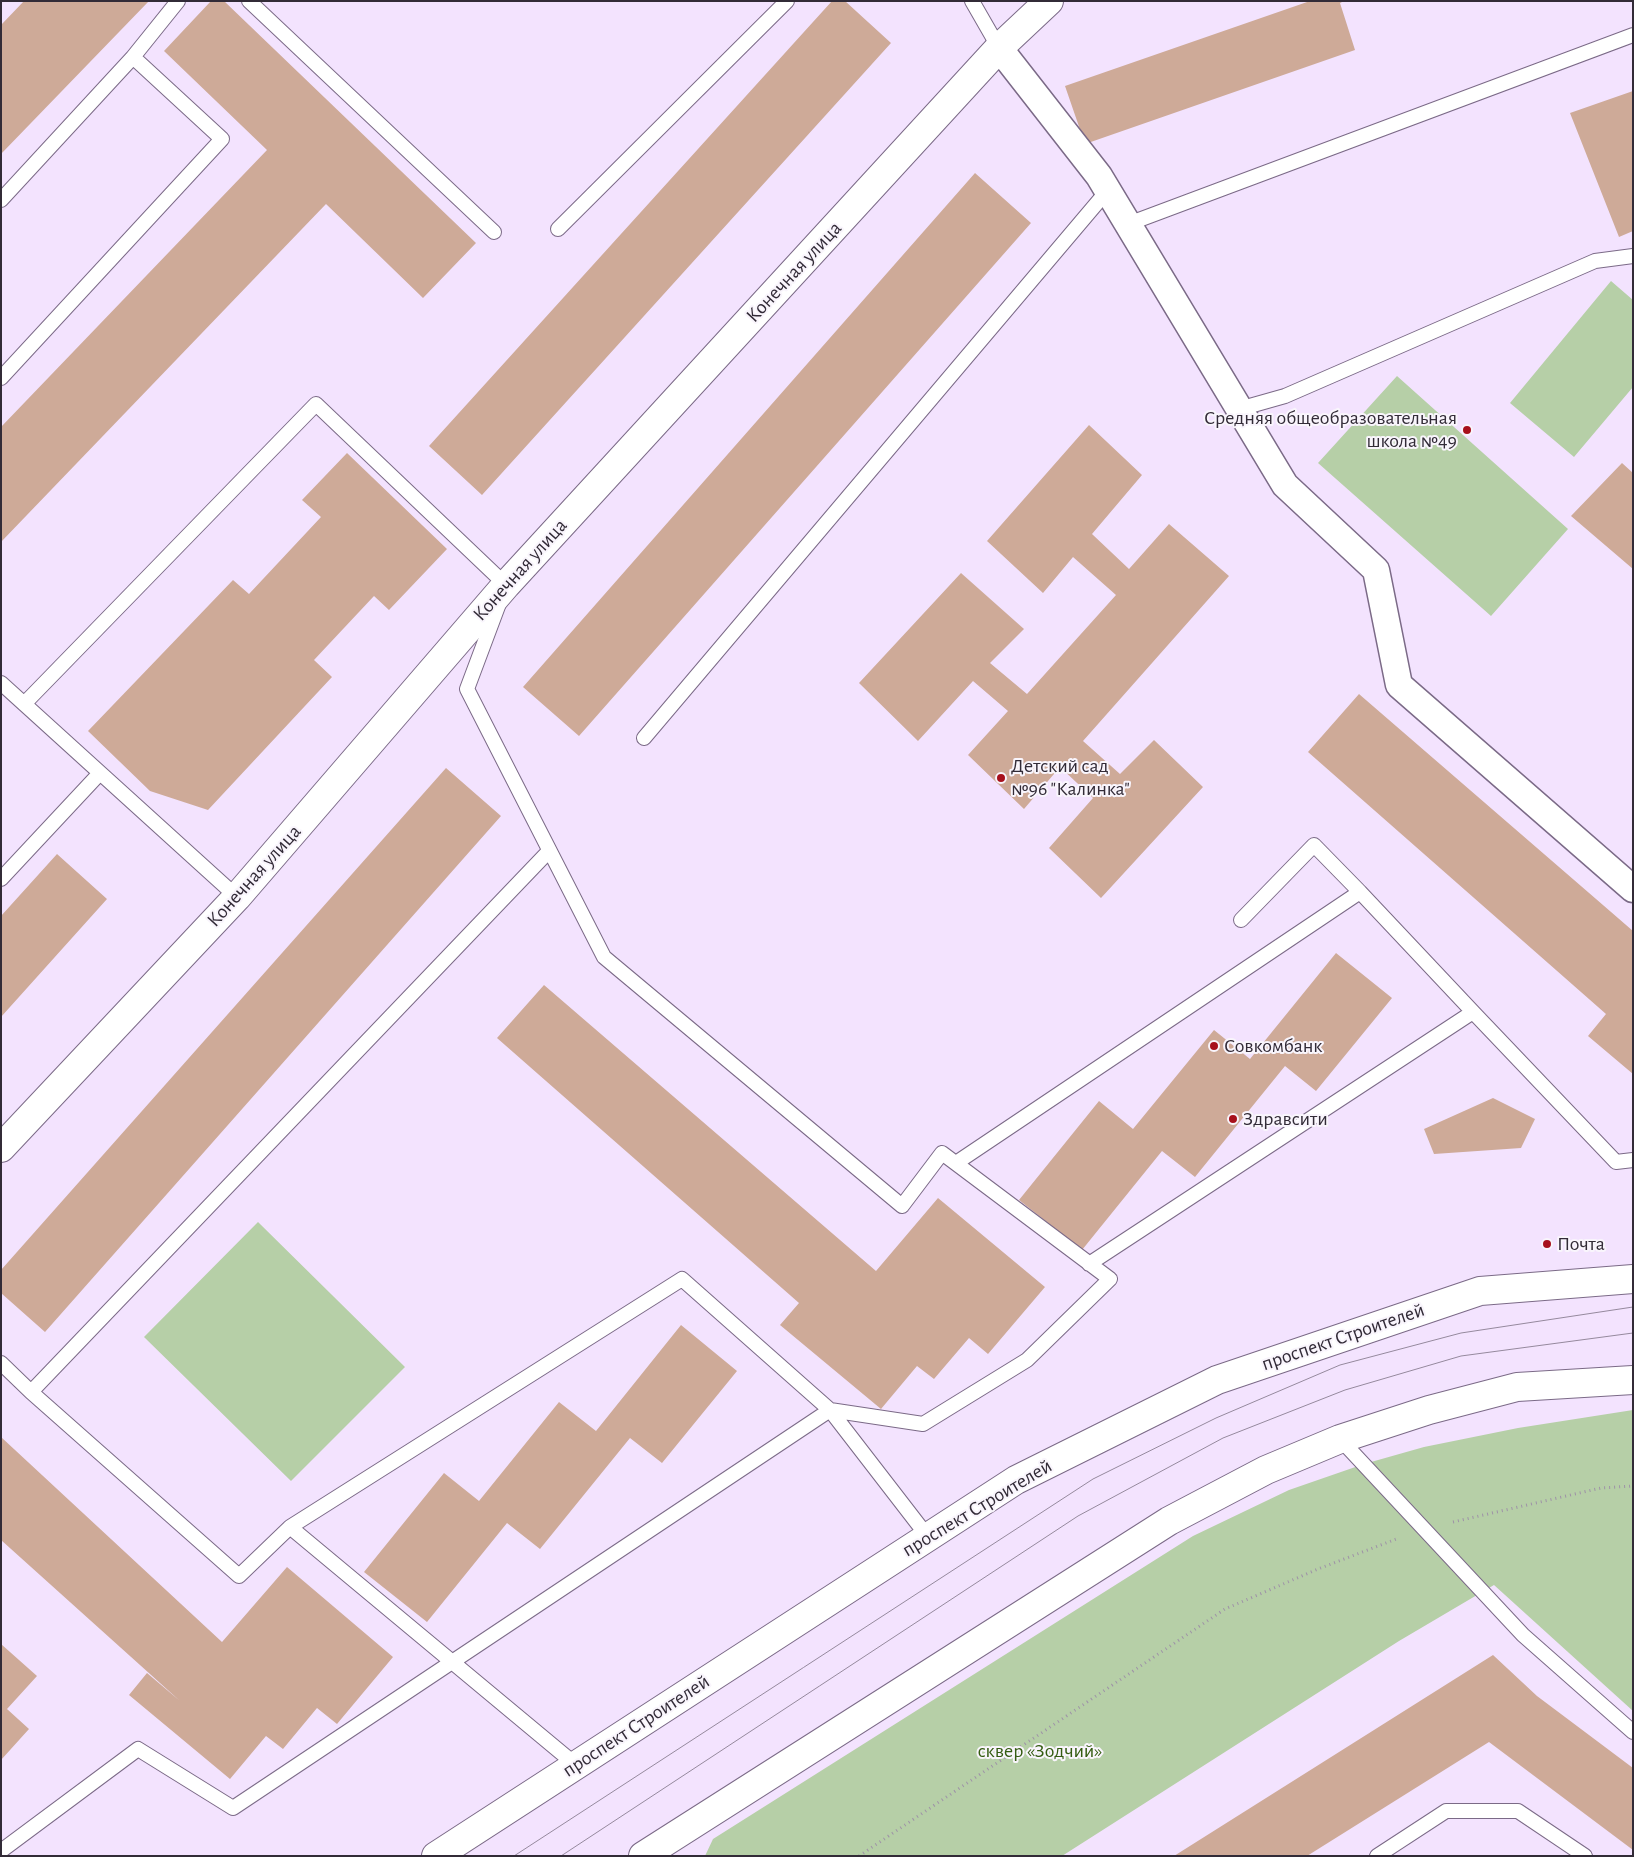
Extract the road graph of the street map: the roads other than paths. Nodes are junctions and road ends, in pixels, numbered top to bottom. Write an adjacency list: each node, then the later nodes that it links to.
1 (178, 1): 8 (lane)
2 (249, 1): 13 (lane)
3 (787, 1): 12 (lane)
4 (972, 1): 7 (lane)
5 (1049, 1): 7 (main road, Конечная улица)
6 (1633, 35): 11 (lane)
7 (999, 48): 9 (street); 17 (main road, Конечная улица)
8 (133, 57): 10 (lane); 15 (lane)
9 (1108, 190): 11 (street); 20 (lane)
10 (1, 200)
11 (1128, 224): 16 (street)
12 (558, 229)
13 (494, 232)
14 (1633, 256): 16 (lane)
15 (1, 378)
16 (1240, 409): 24 (street)
17 (506, 585): 19 (lane); 22 (lane); 26 (main road, Конечная улица)
18 (1, 683): 19 (lane)
19 (24, 704): 21 (lane)
20 (644, 738)
21 (100, 773): 23 (lane); 26 (lane)
22 (549, 851): 31 (lane); 36 (lane)
23 (1, 879)
24 (1633, 889)
25 (1360, 892): 27 (lane); 28 (lane); 31 (lane)
26 (237, 897): 29 (main road, Конечная улица)
27 (1241, 920)
28 (1473, 1012): 30 (lane); 32 (lane)
29 (1, 1148)
30 (1633, 1160)
31 (956, 1163): 32 (lane)
32 (1090, 1264): 37 (lane)
33 (1633, 1280): 40 (main road, проспект Строителей)
34 (1, 1363): 36 (lane)
35 (1633, 1380): 38 (main road)
36 (31, 1392): 39 (lane)
37 (830, 1410): 39 (lane); 40 (lane); 41 (lane)
38 (1340, 1439): 42 (lane); 46 (main road)
39 (290, 1527): 41 (lane)
40 (928, 1536): 43 (main road, проспект Строителей)
41 (452, 1662): 43 (lane); 44 (lane)
42 (1633, 1732)
43 (576, 1765): 45 (main road, проспект Строителей)
44 (1, 1851)
45 (436, 1856)
46 (642, 1856)
47 (1377, 1856): 48 (lane)
48 (1585, 1856)

